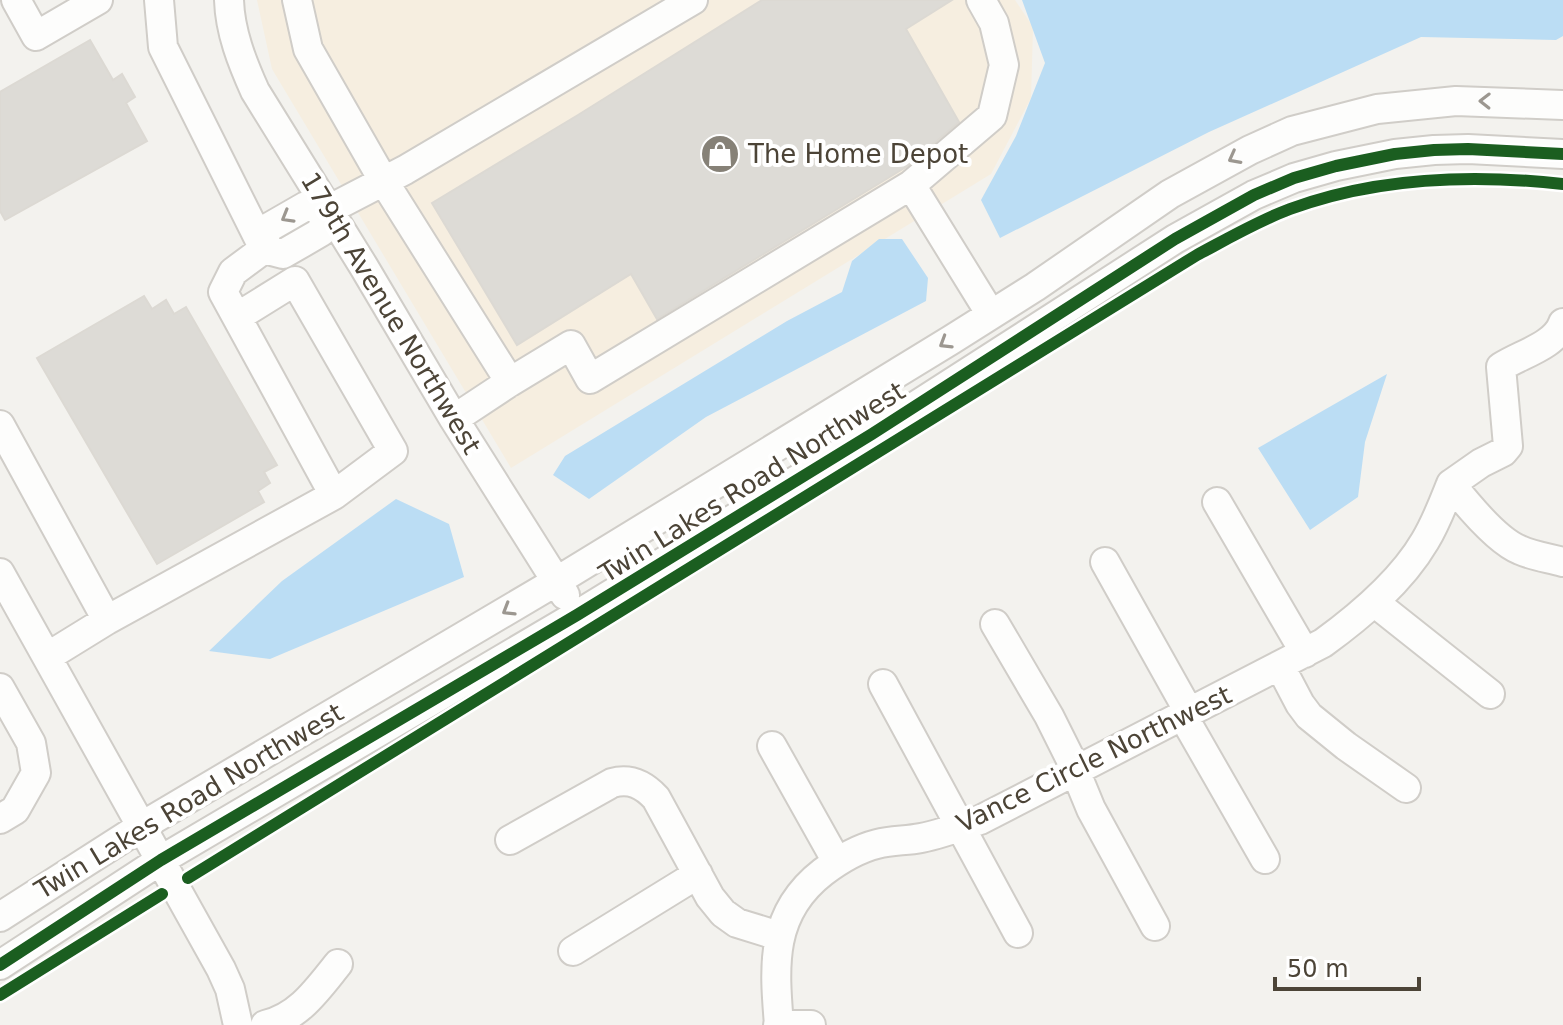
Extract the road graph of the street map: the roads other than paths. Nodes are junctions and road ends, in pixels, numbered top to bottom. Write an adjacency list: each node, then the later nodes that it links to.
1 (16, 0): 2 (street)
2 (98, 0)
3 (159, 0): 13 (street)
4 (229, 0): 12 (street, 179th Avenue Northwest)
5 (297, 0): 10 (street)
6 (693, 0): 10 (street)
7 (981, 0): 11 (street)
8 (1563, 105): 14 (street, Twin Lakes Road Northwest, one-way to 14)
9 (1563, 154): 28 (street, Twin Lakes Road Northwest)
10 (383, 180): 12 (street); 17 (street)
11 (911, 185): 14 (street); 17 (street)
12 (328, 210): 13 (street); 18 (street, 179th Avenue Northwest)
13 (264, 249): 15 (street)
14 (990, 313): 26 (street, Twin Lakes Road Northwest, one-way to 26)
15 (237, 317): 21 (street); 21 (street)
16 (1563, 323): 20 (street)
17 (510, 382): 18 (street)
18 (454, 419): 26 (street, 179th Avenue Northwest)
19 (0, 425): 29 (street)
20 (1451, 484): 24 (street); 27 (street, Vance Circle Northwest)
21 (334, 495): 29 (street)
22 (1217, 502): 32 (street)
23 (1105, 562): 36 (street)
24 (1563, 562)
25 (0, 573): 31 (street)
26 (557, 581): 28 (street, 179th Avenue Northwest); 41 (street, Twin Lakes Road Northwest, one-way to 41)
27 (1374, 602): 32 (street, Vance Circle Northwest); 35 (street)
28 (577, 615): 45 (street, Twin Lakes Road Northwest)
29 (107, 620): 31 (street)
30 (995, 624): 38 (street)
31 (47, 657): 41 (street)
32 (1292, 659): 36 (street, Vance Circle Northwest); 39 (street)
33 (883, 684): 42 (street)
34 (0, 688): 40 (street)
35 (1490, 694)
36 (1186, 714): 38 (street, Vance Circle Northwest); 44 (street)
37 (772, 746): 46 (street)
38 (1074, 771): 42 (street, Vance Circle Northwest); 49 (street)
39 (1406, 788)
40 (0, 819)
41 (142, 826): 45 (street); 48 (street, Twin Lakes Road Northwest)
42 (961, 827): 46 (street, Vance Circle Northwest); 50 (street)
43 (510, 840): 47 (street)
44 (1265, 859)
45 (161, 860): 54 (street, Twin Lakes Road Northwest); 55 (street)
46 (837, 862): 51 (street, Vance Circle Northwest)
47 (698, 874): 51 (street); 52 (street)
48 (0, 917)
49 (1155, 926)
50 (1018, 933)
51 (779, 936): 57 (street, Vance Circle Northwest)
52 (573, 951)
53 (338, 964): 56 (street)
54 (0, 965)
55 (238, 1025)
56 (265, 1025)
57 (778, 1025): 58 (street)
58 (811, 1025)

